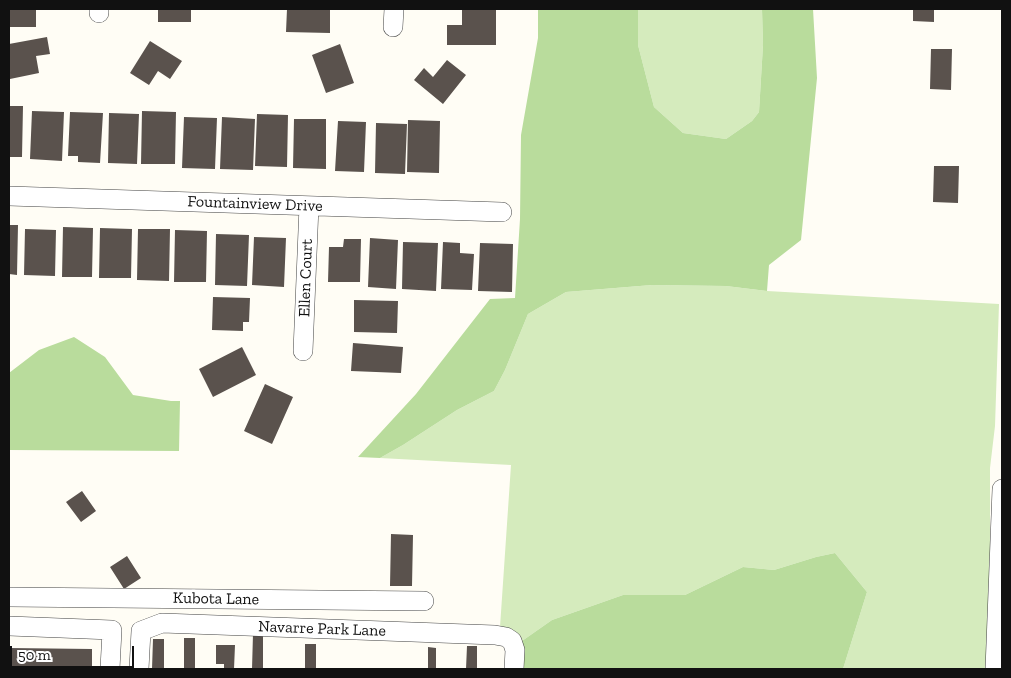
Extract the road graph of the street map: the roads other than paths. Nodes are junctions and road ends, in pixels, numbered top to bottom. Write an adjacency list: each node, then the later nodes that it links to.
1 (9, 196): 2 (street, Fountainview Drive)
2 (309, 206): 3 (street, Fountainview Drive); 4 (street, Ellen Court)
3 (502, 212)
4 (303, 351)
5 (1002, 489): 6 (street)
6 (1001, 550): 13 (street)
7 (9, 597): 8 (street, Kubota Lane)
8 (424, 601)
9 (9, 626): 10 (street)
10 (110, 669)
11 (139, 669): 12 (street, Navarre Park Lane)
12 (514, 669)
13 (995, 669)

